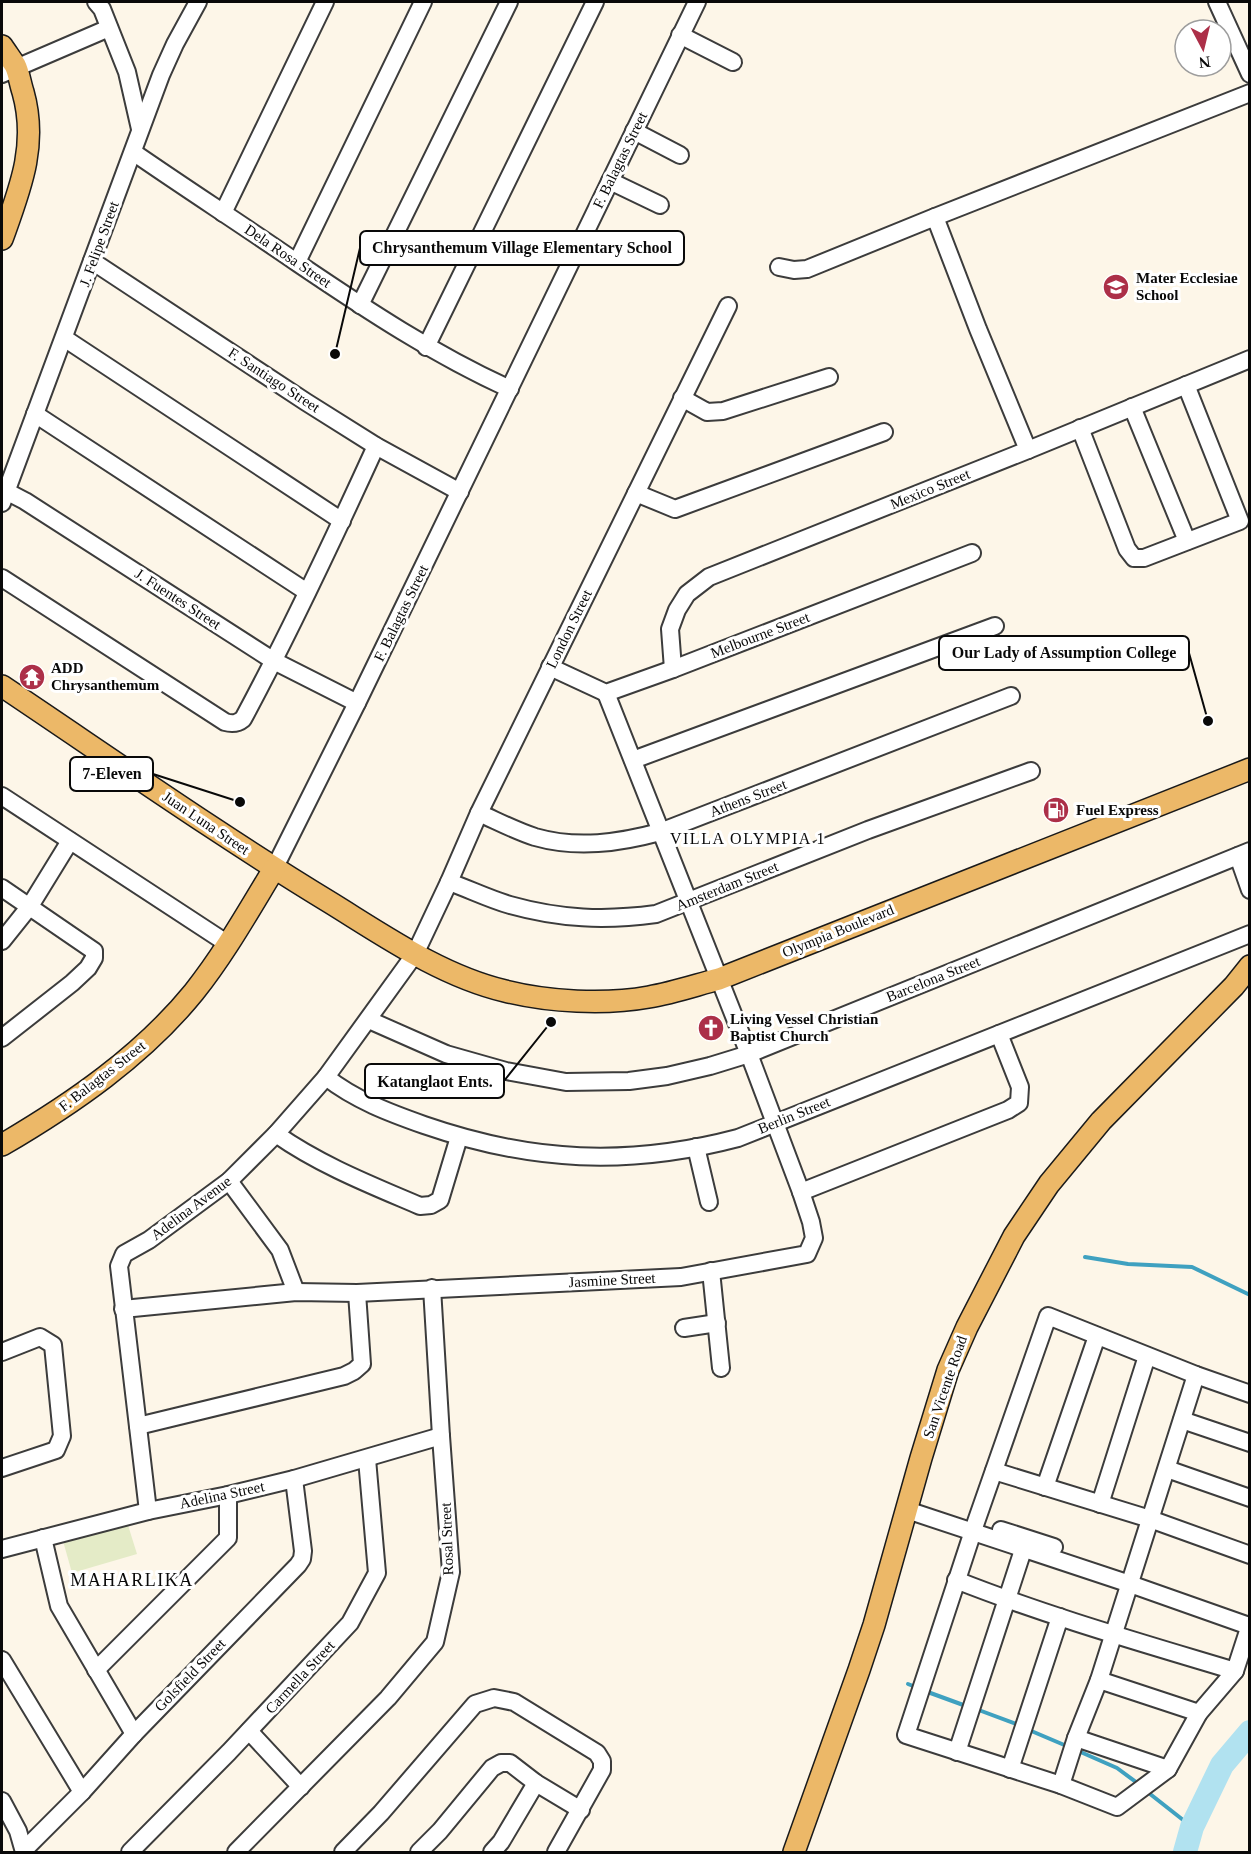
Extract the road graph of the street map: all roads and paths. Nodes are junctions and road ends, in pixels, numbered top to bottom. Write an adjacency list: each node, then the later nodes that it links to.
1 (198, 2): 16 (street, J. Felipe Street)
2 (325, 2): 22 (street)
3 (423, 2): 26 (street)
4 (510, 2): 28 (street)
5 (595, 2): 31 (street)
6 (697, 2): 10 (street, F. Balagtas Street)
7 (1217, 2): 14 (street)
8 (101, 4): 9 (street)
9 (109, 28): 13 (street); 16 (street)
10 (680, 35): 12 (street); 17 (street, F. Balagtas Street)
11 (2, 46): 13 (main road)
12 (733, 62)
13 (9, 70): 24 (main road)
14 (1250, 74)
15 (1250, 93): 23 (street)
16 (140, 130): 18 (street, J. Felipe Street)
17 (634, 131): 19 (street); 20 (street, F. Balagtas Street)
18 (133, 152): 22 (street, Dela Rosa Street); 25 (street, J. Felipe Street)
19 (680, 155)
20 (610, 182): 21 (street); 35 (street, F. Balagtas Street)
21 (660, 205)
22 (223, 213): 26 (street, Dela Rosa Street)
23 (935, 217): 27 (street); 42 (street)
24 (2, 239)
25 (93, 261): 30 (street, J. Felipe Street); 41 (street, F. Santiago Street)
26 (297, 262): 28 (street, Dela Rosa Street)
27 (779, 267)
28 (360, 305): 31 (street, Dela Rosa Street)
29 (728, 306): 36 (street, London Street)
30 (64, 338): 38 (street, J. Felipe Street); 46 (street)
31 (426, 347): 35 (street, Dela Rosa Street)
32 (1250, 359): 34 (street, Mexico Street)
33 (829, 377): 36 (street)
34 (1186, 385): 37 (street, Mexico Street); 47 (street)
35 (510, 389): 43 (street, F. Balagtas Street)
36 (682, 398): 44 (street, London Street)
37 (1132, 407): 39 (street, Mexico Street); 47 (street)
38 (35, 414): 45 (street, J. Felipe Street); 50 (street)
39 (1080, 428): 42 (street, Mexico Street); 47 (street)
40 (884, 432): 44 (street)
41 (376, 446): 43 (street, F. Santiago Street); 46 (street)
42 (1028, 450): 54 (street, Mexico Street)
43 (460, 492): 58 (street, F. Balagtas Street)
44 (636, 493): 53 (street, London Street)
45 (3, 494): 52 (street, J. Fuentes Street)
46 (342, 521): 50 (street)
47 (1187, 541)
48 (972, 554): 54 (street, Melbourne Street)
49 (2, 578): 52 (street)
50 (307, 592): 52 (street)
51 (995, 626): 59 (street)
52 (274, 662): 58 (street, J. Fuentes Street)
53 (550, 667): 56 (street); 63 (street, London Street)
54 (673, 669): 56 (street, Melbourne Street)
55 (2, 686): 67 (main road, Juan Luna Street)
56 (606, 693): 59 (street, Jasmine Street)
57 (1011, 696): 64 (street, Athens Street)
58 (357, 704): 67 (street, F. Balagtas Street)
59 (633, 760): 64 (street, Jasmine Street)
60 (1250, 769): 78 (main road, Olympia Boulevard)
61 (1031, 771): 71 (street, Amsterdam Street)
62 (2, 796): 65 (street)
63 (479, 813): 64 (street, Athens Street); 68 (street, London Street)
64 (660, 832): 71 (street, Jasmine Street)
65 (70, 841): 72 (street); 75 (street)
66 (1244, 853): 70 (street); 82 (street, Barcelona Street)
67 (274, 869): 75 (main road, F. Balagtas Street); 76 (main road, Juan Luna Street)
68 (449, 882): 71 (street, Amsterdam Street); 76 (street, London Street)
69 (2, 888): 72 (street)
70 (1250, 890)
71 (688, 902): 78 (street, Jasmine Street)
72 (30, 906): 74 (street); 81 (street)
73 (1250, 934): 80 (street, Berlin Street)
74 (2, 941)
75 (228, 944): 87 (main road, F. Balagtas Street)
76 (415, 954): 78 (main road, Olympia Boulevard); 79 (street, Adelina Avenue)
77 (1250, 966): 118 (main road, San Vicente Road)
78 (719, 979): 82 (street, Jasmine Street)
79 (369, 1020): 82 (street, Barcelona Street); 83 (street, Adelina Avenue)
80 (999, 1034): 84 (street, Berlin Street); 90 (street)
81 (2, 1038)
82 (749, 1053): 84 (street, Jasmine Street)
83 (326, 1077): 85 (street, Adelina Avenue); 86 (street, Berlin Street)
84 (775, 1123): 88 (street, Berlin Street); 90 (street, Jasmine Street)
85 (276, 1134): 86 (street); 89 (street, Adelina Avenue)
86 (459, 1137): 88 (street, Berlin Street)
87 (2, 1145)
88 (696, 1148): 91 (street)
89 (229, 1181): 94 (street); 96 (street, Adelina Avenue)
90 (801, 1192): 92 (street, Jasmine Street)
91 (709, 1202)
92 (711, 1271): 93 (street, Jasmine Street); 97 (street)
93 (432, 1288): 95 (street, Jasmine Street); 107 (street, Rosal Street)
94 (296, 1292): 95 (street, Jasmine Street); 96 (street, Jasmine Street)
95 (357, 1293): 106 (street)
96 (123, 1309): 106 (street, Adelina Avenue)
97 (717, 1323): 98 (street); 102 (street)
98 (684, 1328)
99 (1097, 1336): 101 (street); 112 (street); 114 (street)
100 (2, 1352): 110 (street)
101 (1147, 1356): 103 (street); 117 (street)
102 (721, 1368)
103 (1196, 1375): 104 (street); 105 (street)
104 (1250, 1394)
105 (1182, 1420): 108 (street); 111 (street)
106 (138, 1426): 119 (street, Adelina Avenue)
107 (441, 1437): 109 (street, Adelina Street); 146 (street, Rosal Street)
108 (1250, 1443)
109 (367, 1459): 113 (street, Adelina Street); 138 (street, Carmella Street)
110 (2, 1468)
111 (1167, 1468): 116 (street); 120 (street)
112 (994, 1471): 114 (street); 121 (street)
113 (294, 1479): 115 (street, Adelina Street); 139 (street, Golsfield Street)
114 (1045, 1487): 117 (street)
115 (228, 1495): 119 (street, Adelina Street); 134 (street)
116 (1250, 1498)
117 (1100, 1504): 120 (street)
118 (908, 1505): 121 (street); 157 (main road, San Vicente Road)
119 (148, 1511): 122 (street, Adelina Street)
120 (1150, 1520): 125 (street); 126 (street)
121 (974, 1527): 124 (street); 126 (street); 127 (street)
122 (43, 1538): 123 (street, Adelina Street); 134 (street)
123 (2, 1549)
124 (1023, 1550): 126 (street); 128 (street)
125 (1250, 1555)
126 (1131, 1578): 130 (street); 131 (street); 132 (street)
127 (956, 1580): 128 (street); 141 (street)
128 (1007, 1600): 129 (street); 141 (street)
129 (1060, 1617): 132 (street); 142 (street)
130 (1250, 1617)
131 (1249, 1625): 135 (street)
132 (1113, 1634): 135 (street); 136 (street)
133 (2, 1660): 147 (street)
134 (96, 1670): 139 (street)
135 (1235, 1671): 137 (street)
136 (1099, 1680): 137 (street); 140 (street)
137 (1199, 1713): 143 (street)
138 (249, 1731): 146 (street); 151 (street, Carmella Street)
139 (134, 1734): 147 (street, Golsfield Street)
140 (1076, 1738): 143 (street); 145 (street)
141 (957, 1752): 142 (street)
142 (1010, 1769): 145 (street)
143 (1168, 1769): 145 (street)
144 (536, 1783): 149 (street); 154 (street); 155 (street)
145 (1061, 1785)
146 (301, 1787): 152 (street, Rosal Street)
147 (82, 1792): 150 (street, Golsfield Street)
148 (2, 1801): 150 (street)
149 (581, 1810): 153 (street); 156 (street)
150 (24, 1851)
151 (130, 1852)
152 (236, 1852)
153 (343, 1852)
154 (419, 1852)
155 (492, 1852)
156 (556, 1852)
157 (794, 1852)

